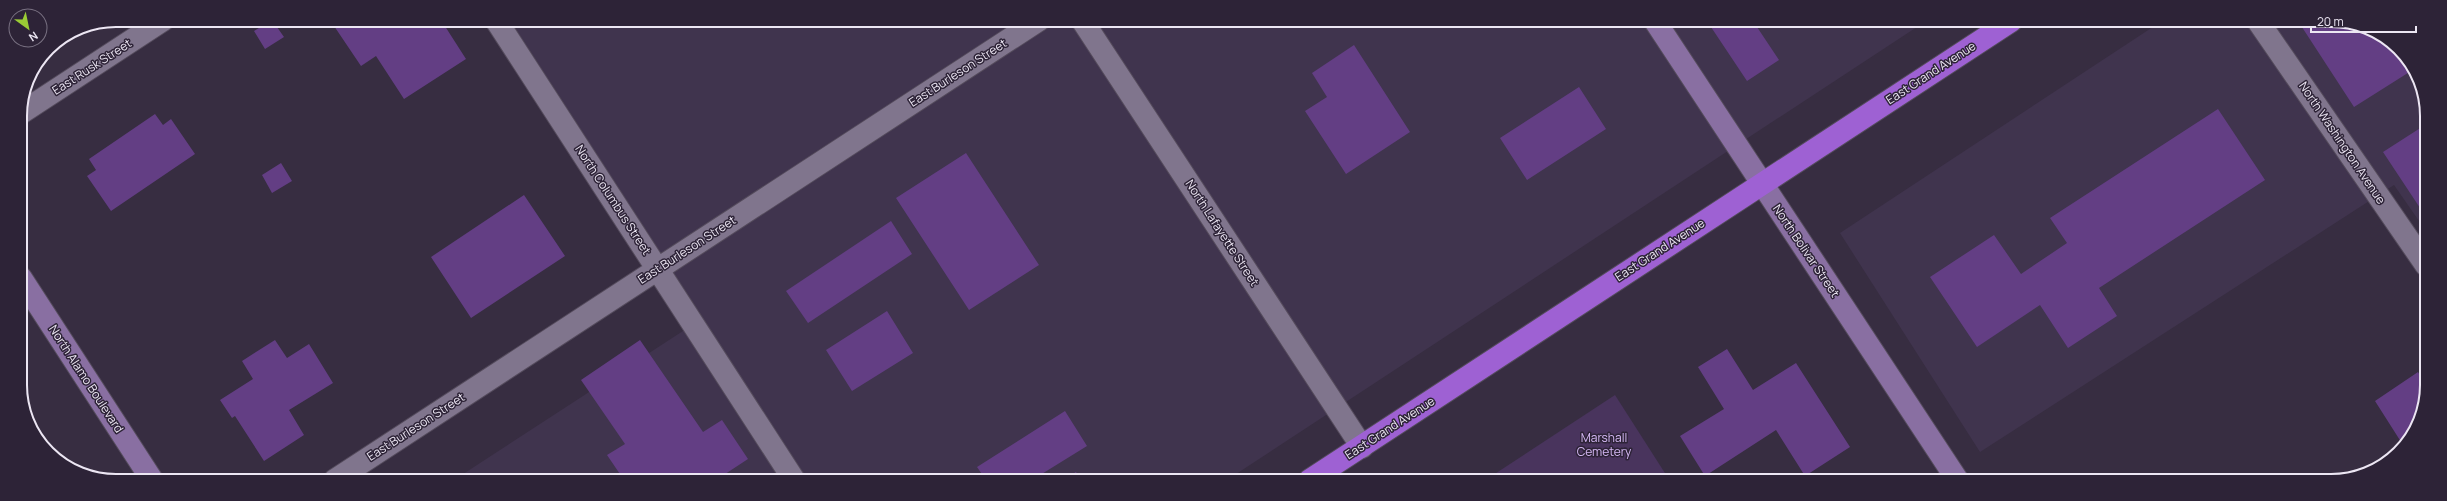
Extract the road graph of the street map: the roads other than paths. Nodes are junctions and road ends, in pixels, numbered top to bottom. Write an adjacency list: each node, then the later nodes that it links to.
1 (152, 27): 8 (street, East Rusk Street)
2 (501, 27): 11 (street, North Columbus Street)
3 (1028, 27): 11 (street, East Burleson Street)
4 (1087, 27): 13 (street, North Lafayette Street)
5 (1659, 27): 9 (street, North Bolivar Street)
6 (2002, 27): 9 (highway, East Grand Avenue)
7 (2262, 27): 10 (street, North Washington Avenue)
8 (28, 109)
9 (1762, 184): 13 (highway, East Grand Avenue); 18 (street, North Bolivar Street)
10 (2420, 256)
11 (658, 269): 15 (street, East Burleson Street); 16 (street, North Columbus Street)
12 (27, 287): 14 (street, North Alamo Boulevard)
13 (1362, 447): 17 (highway, East Grand Avenue)
14 (148, 474)
15 (344, 474)
16 (790, 474)
17 (1319, 474)
18 (1953, 474)

